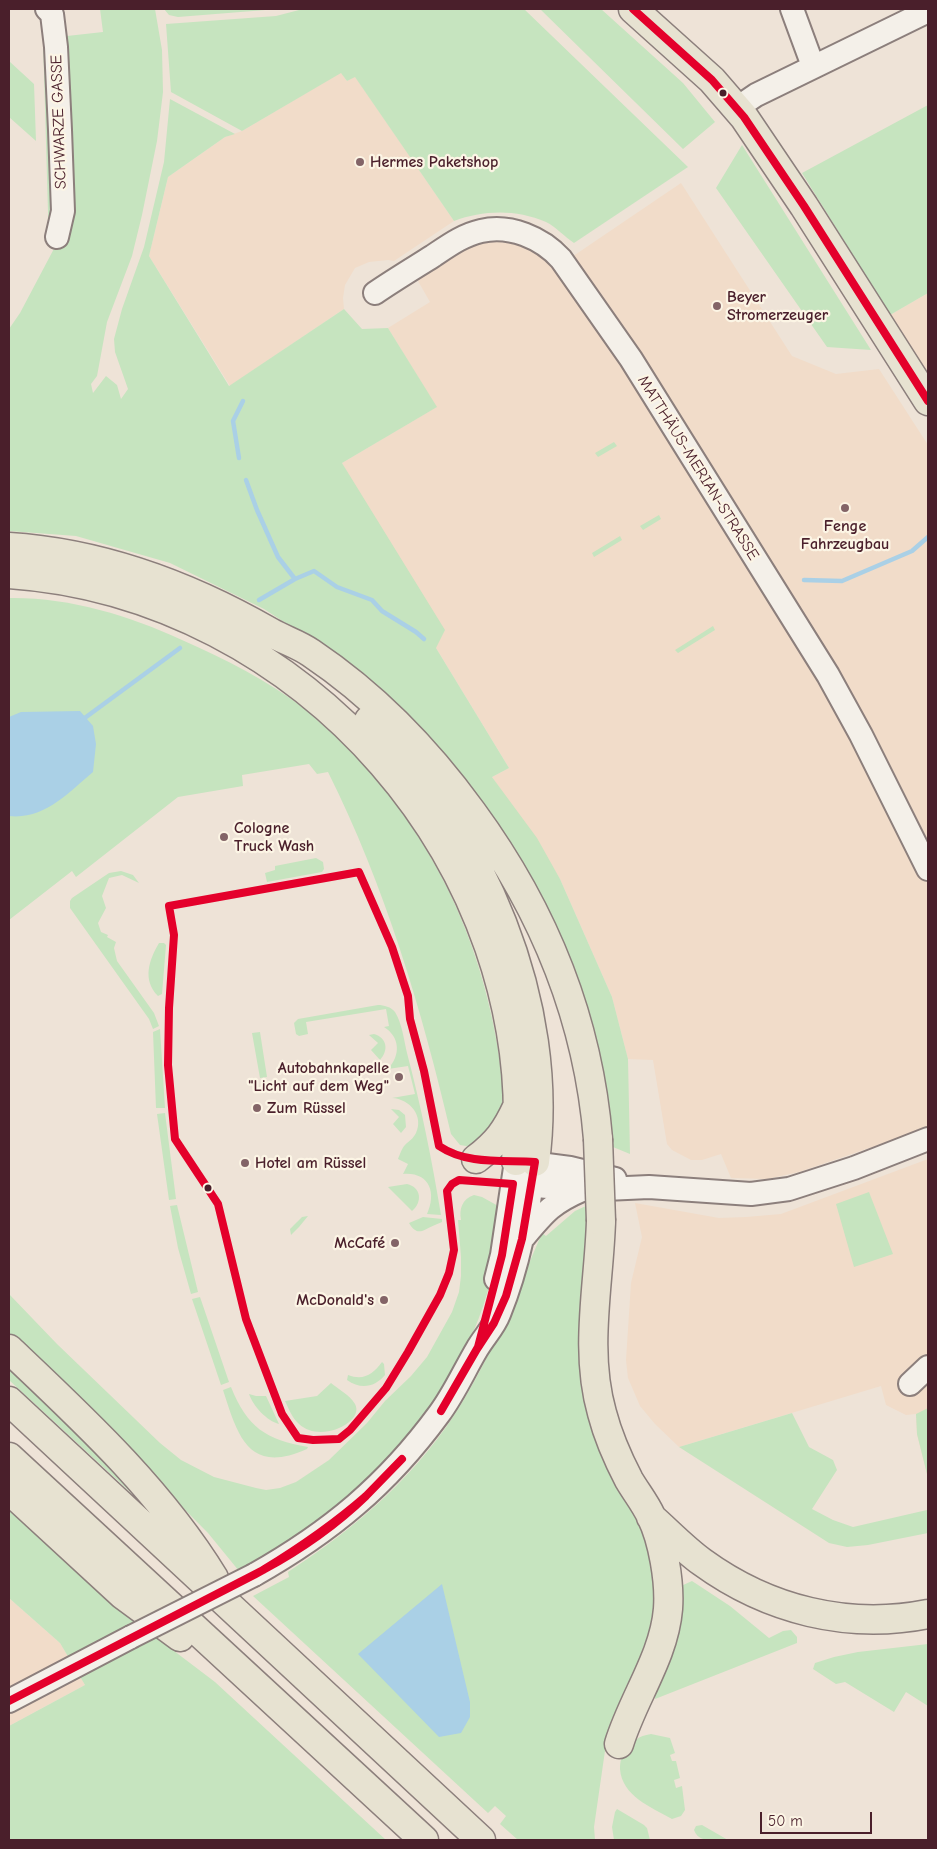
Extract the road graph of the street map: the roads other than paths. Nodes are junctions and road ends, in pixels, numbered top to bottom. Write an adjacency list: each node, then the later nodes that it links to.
1 (48, 9): 7 (street, SCHWARZE GASSE)
2 (633, 9): 6 (main road)
3 (792, 9): 5 (street)
4 (928, 10): 5 (street)
5 (813, 66): 6 (street)
6 (737, 108): 9 (main road)
7 (56, 237)
8 (375, 293): 15 (street, MATTHÄUS-MERIAN-STRASSE)
9 (928, 401)
10 (9, 547): 14 (main road)
11 (9, 574): 12 (main road)
12 (106, 590): 13 (main road); 16 (main road)
13 (9, 591)
14 (273, 634): 19 (main road); 30 (main road, bridge)
15 (928, 869)
16 (517, 1106): 18 (main road); 19 (main road)
17 (928, 1139): 20 (street)
18 (476, 1159)
19 (524, 1173): 20 (street); 21 (street); 22 (street); 23 (street)
20 (649, 1187): 21 (street)
21 (583, 1190): 22 (street)
22 (522, 1240): 23 (street)
23 (478, 1347): 33 (street, bridge)
24 (9, 1349): 31 (main road)
25 (928, 1367): 26 (street)
26 (910, 1384)
27 (9, 1401): 31 (main road)
28 (9, 1457): 34 (main road)
29 (9, 1490): 34 (main road)
30 (651, 1517): 32 (main road); 35 (main road)
31 (233, 1610): 37 (main road)
32 (928, 1614)
33 (9, 1701)
34 (307, 1732): 36 (main road)
35 (619, 1744)
36 (424, 1840)
37 (481, 1840)

